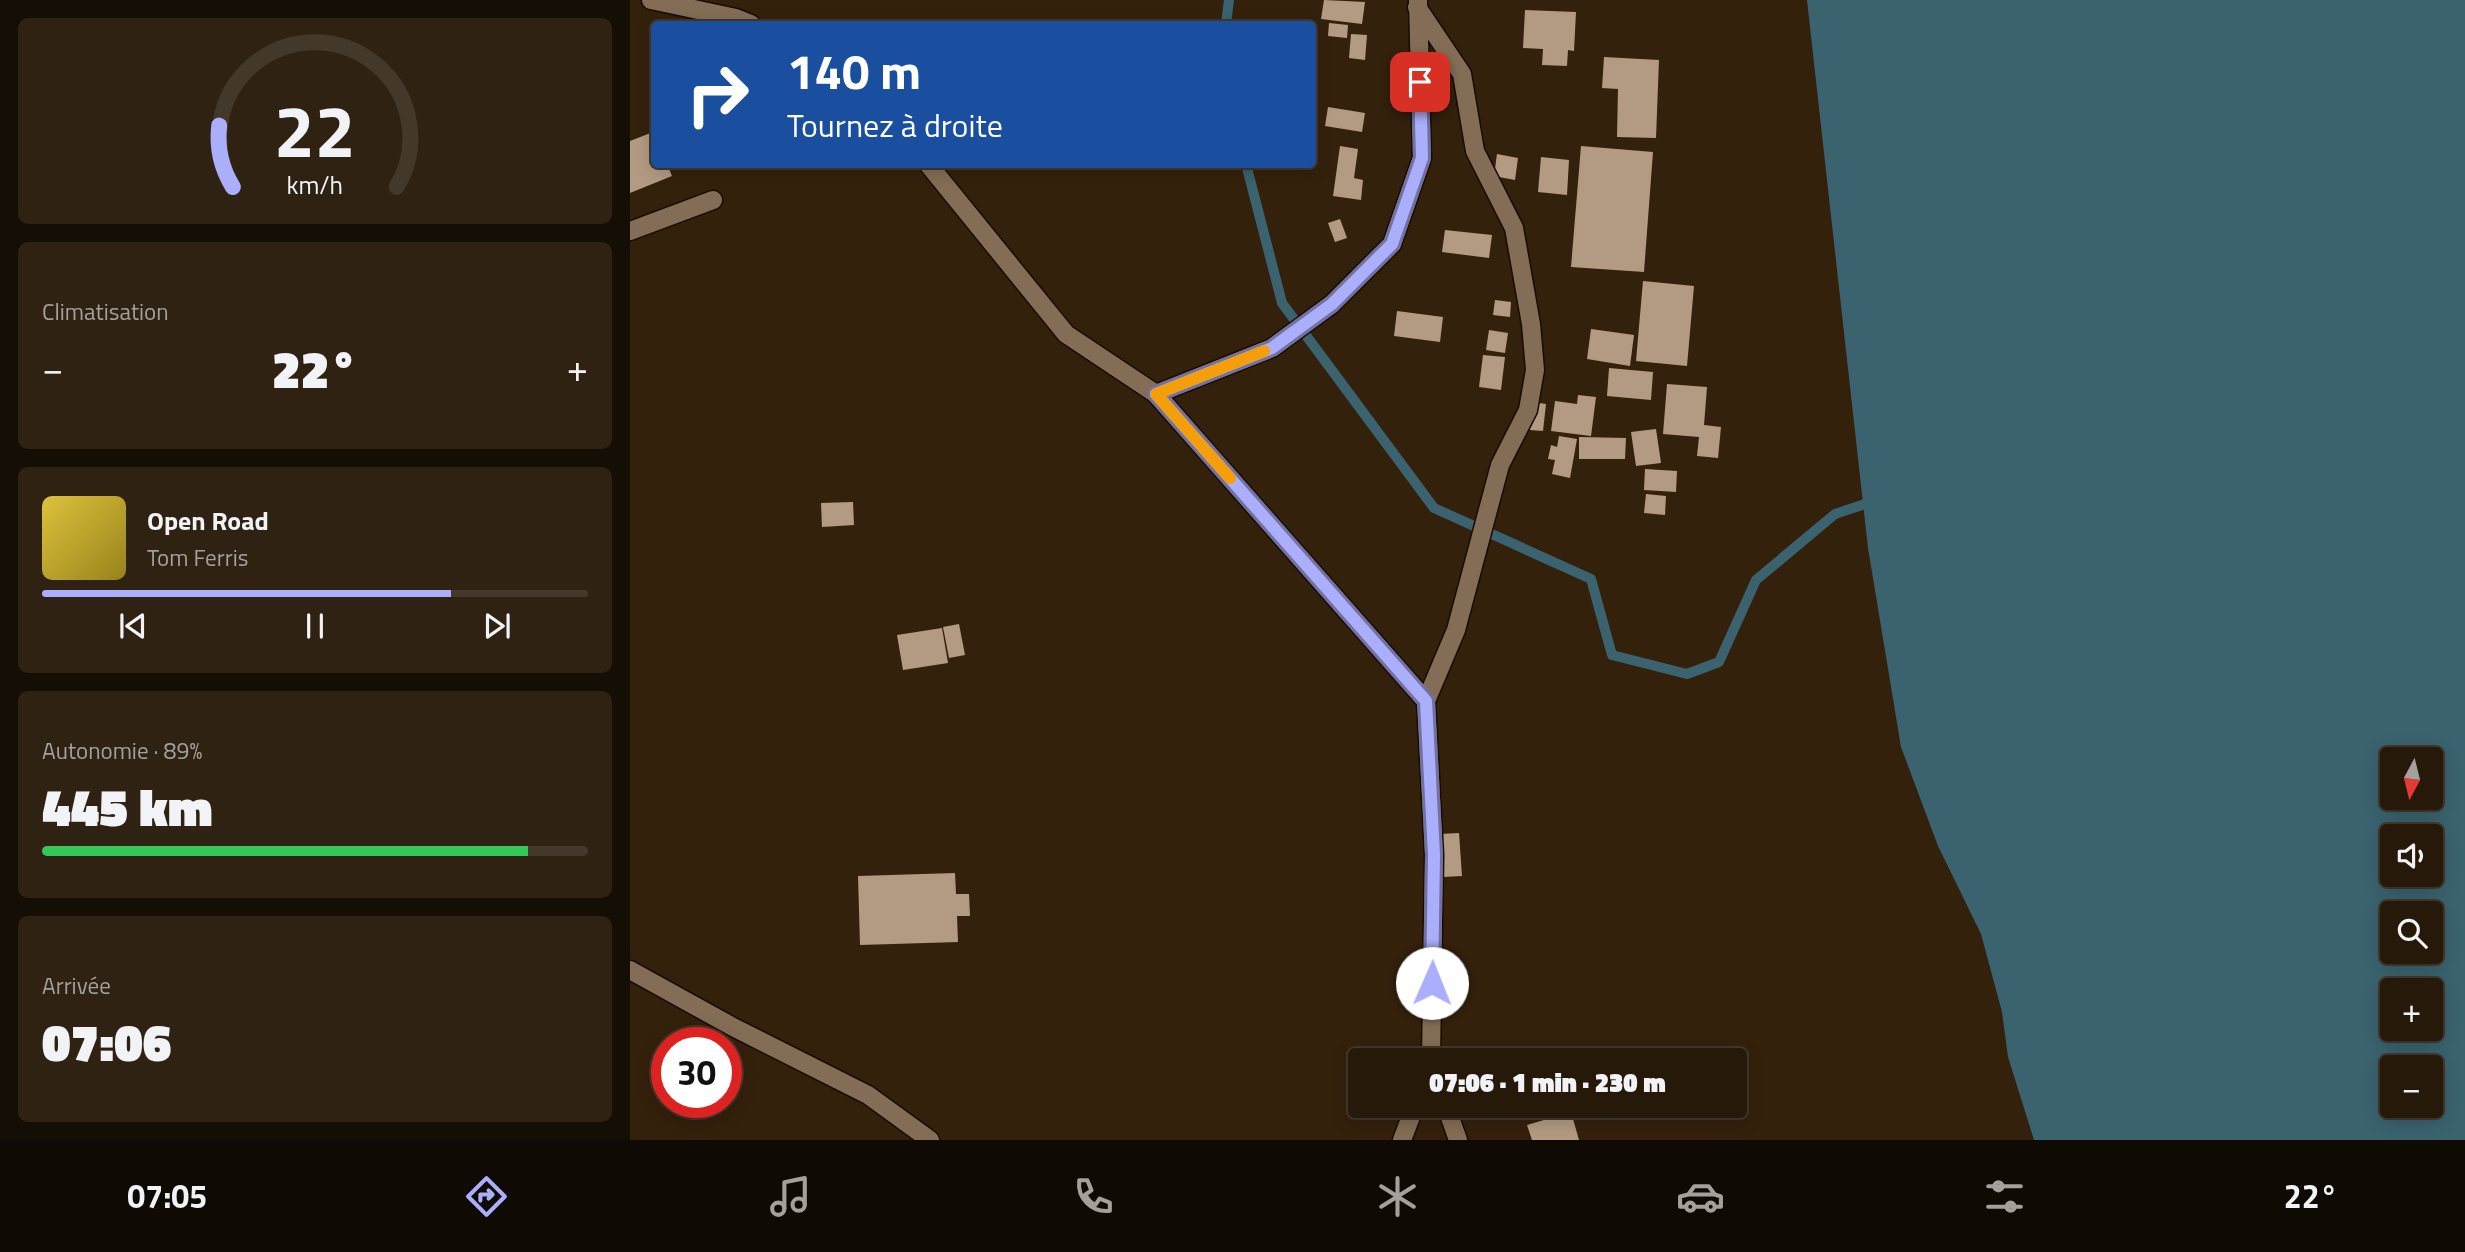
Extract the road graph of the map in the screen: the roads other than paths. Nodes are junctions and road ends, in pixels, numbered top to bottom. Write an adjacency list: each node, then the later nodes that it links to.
1 (651, 0): 3 (street)
2 (1417, 4): 7 (street); 8 (street)
3 (738, 21)
4 (931, 168): 7 (street)
5 (713, 200): 6 (street)
6 (630, 231)
7 (1156, 394): 8 (street)
8 (1426, 701): 10 (street)
9 (630, 970): 13 (street)
10 (1431, 1048)
11 (1410, 1118): 14 (street)
12 (1450, 1118): 15 (street)
13 (930, 1140)
14 (1402, 1140)
15 (1458, 1140)

